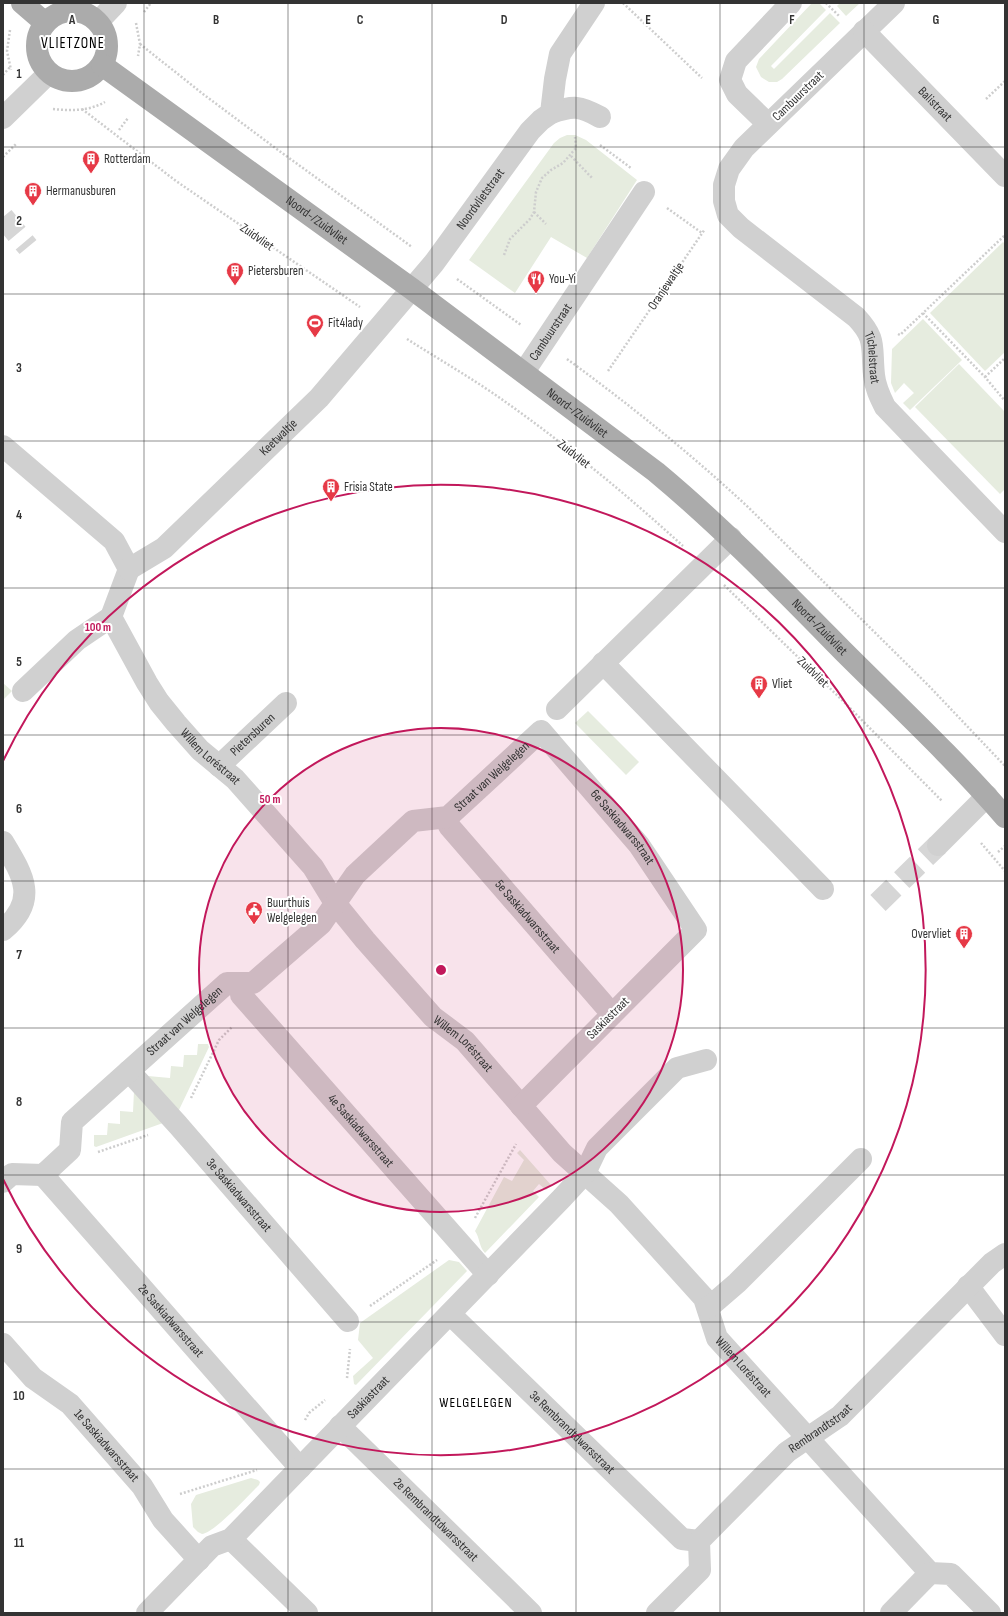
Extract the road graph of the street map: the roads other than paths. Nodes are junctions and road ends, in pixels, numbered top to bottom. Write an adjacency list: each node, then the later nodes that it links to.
1 (22, 3): 6 (main road)
2 (116, 3): 7 (street)
3 (594, 3): 11 (street)
4 (791, 3): 14 (street)
5 (894, 3): 8 (street, Cambuurstraat)
6 (44, 22): 7 (main road); 10 (main road)
7 (98, 22): 9 (main road)
8 (864, 32): 14 (street, Cambuurstraat); 15 (street, Balistraat)
9 (102, 65): 10 (main road); 18 (main road, Noord-/Zuidvliet)
10 (49, 73): 12 (street)
11 (551, 113): 13 (street, Noordvlietstraat); 18 (street, Noordvlietstraat)
12 (3, 118)
13 (600, 118)
14 (768, 124): 17 (street, Cambuurstraat)
15 (1005, 176)
16 (644, 192): 19 (street, Cambuurstraat)
17 (724, 201): 21 (street, Tichelstraat)
18 (412, 289): 19 (main road, Noord-/Zuidvliet); 23 (street, Keetwaltje)
19 (524, 372): 22 (main road, Noord-/Zuidvliet)
20 (3, 446): 23 (street)
21 (1005, 532)
22 (730, 538): 25 (street); 31 (main road, Noord-/Zuidvliet)
23 (129, 569): 24 (street)
24 (111, 617): 26 (street); 30 (street, Willem Loréstraat)
25 (604, 663): 28 (street); 36 (street)
26 (23, 691)
27 (286, 703): 30 (street, Pietersburen)
28 (557, 708)
29 (541, 731): 32 (street, Straat van Welgelegen); 39 (street, 6e Saskiadwarsstraat)
30 (219, 766): 37 (street, Willem Loréstraat)
31 (986, 796): 33 (main road, Noord-/Zuidvliet); 35 (street)
32 (448, 817): 37 (street, Straat van Welgelegen); 41 (street, 5e Saskiadwarsstraat)
33 (1005, 817)
34 (3, 842): 38 (street)
35 (938, 845)
36 (823, 889)
37 (336, 903): 40 (street, Straat van Welgelegen); 44 (street, Willem Loréstraat)
38 (6, 928)
39 (696, 930): 41 (street, Saskiastraat)
40 (241, 983): 43 (street, Straat van Welgelegen); 50 (street, 4e Saskiadwarsstraat)
41 (612, 1014): 44 (street, Saskiastraat)
42 (706, 1060): 46 (street, Saskiastraat)
43 (129, 1071): 47 (street, Straat van Welgelegen); 54 (street, 3e Saskiadwarsstraat)
44 (521, 1106): 46 (street, Willem Loréstraat)
45 (862, 1159): 52 (street)
46 (585, 1173): 50 (street, Saskiastraat); 52 (street, Willem Loréstraat)
47 (43, 1174): 48 (street); 59 (street, 2e Saskiadwarsstraat)
48 (3, 1182)
49 (1005, 1254): 51 (street, Rembrandtstraat)
50 (488, 1275): 53 (street, Saskiastraat)
51 (968, 1286): 55 (street); 58 (street, Rembrandtstraat)
52 (708, 1308): 58 (street, Willem Loréstraat)
53 (450, 1314): 57 (street, Saskiastraat); 61 (street, 3e Rembrandtdwarsstraat)
54 (348, 1321)
55 (1005, 1335)
56 (3, 1344): 62 (street, 1e Saskiadwarsstraat)
57 (340, 1426): 59 (street, Saskiastraat); 66 (street, 2e Rembrandtdwarsstraat)
58 (806, 1438): 61 (street, Rembrandtstraat); 63 (street, Willem Loréstraat)
59 (300, 1468): 60 (street, Saskiastraat)
60 (231, 1539): 62 (street, Saskiastraat); 65 (street)
61 (699, 1541): 67 (street)
62 (199, 1560): 64 (street, Saskiastraat)
63 (930, 1573): 68 (street); 69 (street)
64 (147, 1613)
65 (307, 1613)
66 (531, 1613)
67 (657, 1613)
68 (891, 1613)
69 (990, 1613)

